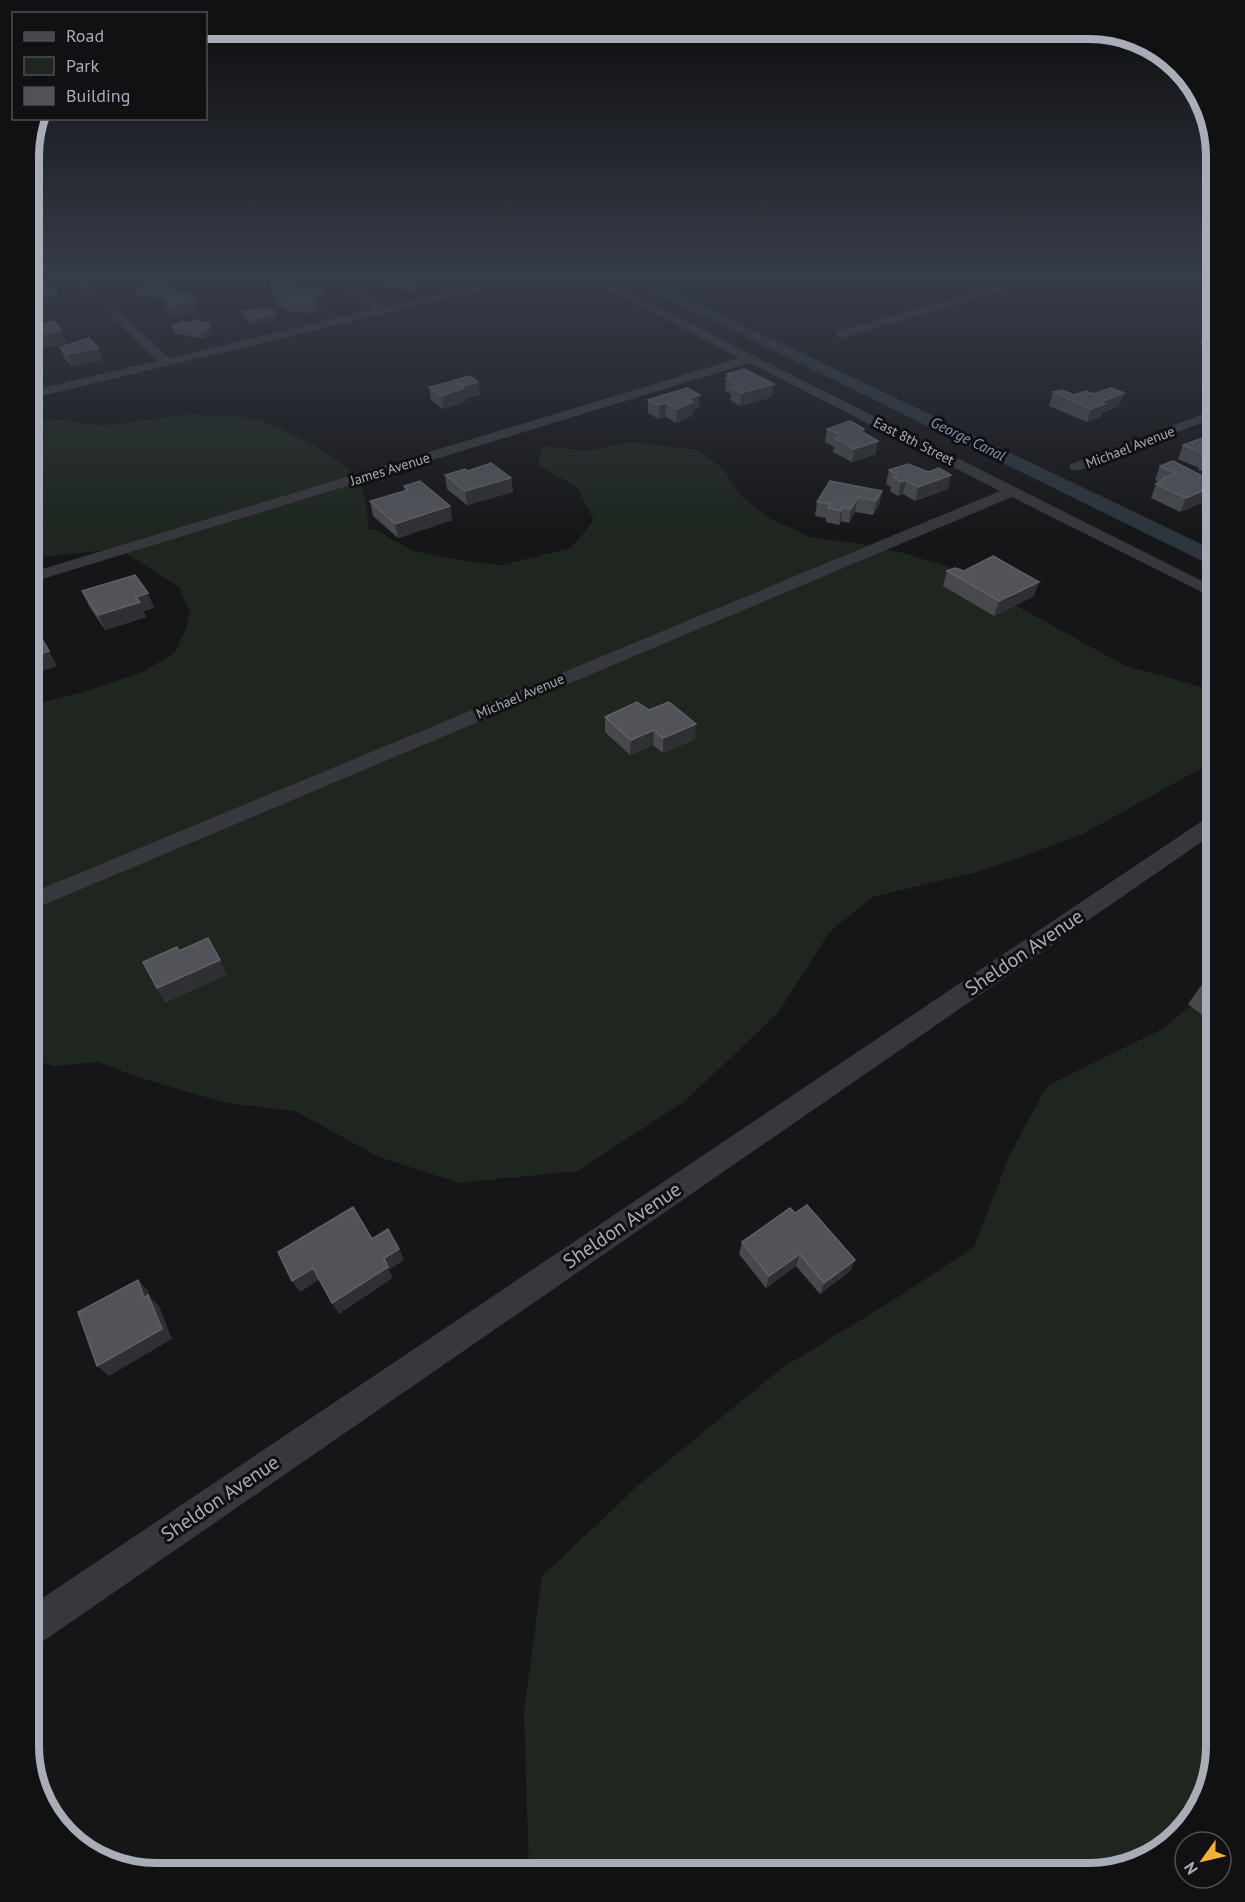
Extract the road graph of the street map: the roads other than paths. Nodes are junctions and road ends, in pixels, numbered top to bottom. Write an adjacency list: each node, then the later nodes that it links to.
1 (171, 361): 4 (street)
2 (745, 361): 9 (street, James Avenue)
3 (754, 361): 8 (street, East 8th Street)
4 (166, 362): 5 (street)
5 (39, 392)
6 (1206, 417): 7 (street, Michael Avenue)
7 (1076, 467)
8 (1012, 491): 10 (street, East 8th Street); 12 (street, Michael Avenue)
9 (39, 575)
10 (1206, 589)
11 (1206, 829): 13 (street, Sheldon Avenue)
12 (39, 899)
13 (39, 1622)

